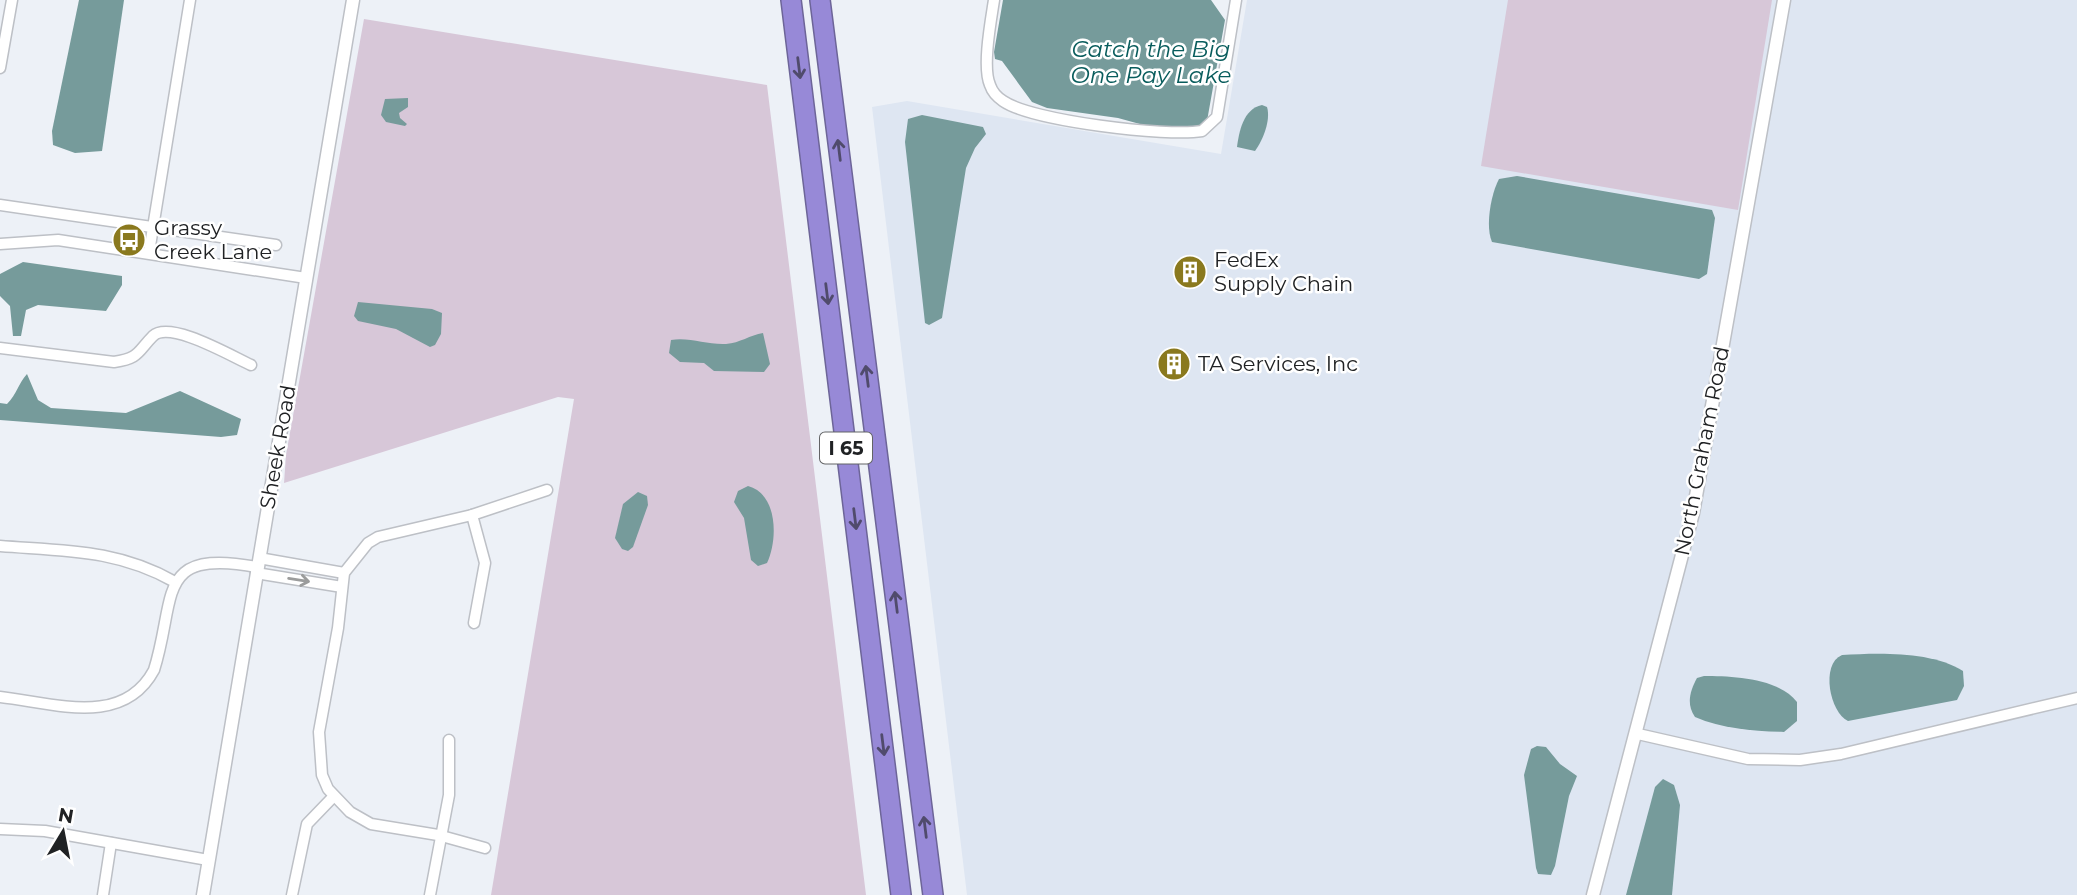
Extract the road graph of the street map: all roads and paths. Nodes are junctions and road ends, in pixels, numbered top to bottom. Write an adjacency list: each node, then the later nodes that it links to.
1 (12, 0): 9 (street)
2 (190, 0): 11 (street)
3 (354, 0): 15 (street, Sheek Road)
4 (790, 0): 40 (highway, I 65, one-way to 40)
5 (822, 0): 41 (highway, I 65, one-way to 5)
6 (994, 0): 7 (street)
7 (1236, 0)
8 (1784, 0): 28 (street, North Graham Road)
9 (0, 68)
10 (0, 205): 11 (street)
11 (154, 226): 13 (street); 14 (street)
12 (0, 244): 14 (street)
13 (276, 244)
14 (149, 253): 15 (street)
15 (306, 278): 21 (street, Sheek Road)
16 (0, 348): 17 (street)
17 (251, 365)
18 (547, 490): 19 (street)
19 (472, 515): 22 (street); 25 (street)
20 (0, 547): 23 (street)
21 (257, 566): 22 (street); 23 (street); 24 (street, one-way to 24); 35 (street, Sheek Road)
22 (344, 573): 24 (street)
23 (175, 582): 26 (street)
24 (342, 587): 30 (street)
25 (474, 623)
26 (0, 696)
27 (2077, 698): 28 (street)
28 (1637, 734): 42 (street, North Graham Road)
29 (449, 740): 32 (street)
30 (334, 796): 32 (street); 38 (street)
31 (0, 829): 33 (street)
32 (442, 836): 34 (street); 39 (street)
33 (111, 843): 35 (street); 36 (street)
34 (485, 848)
35 (208, 860): 37 (street, Sheek Road)
36 (103, 895)
37 (202, 895)
38 (292, 895)
39 (430, 895)
40 (901, 895)
41 (933, 895)
42 (1593, 895)

